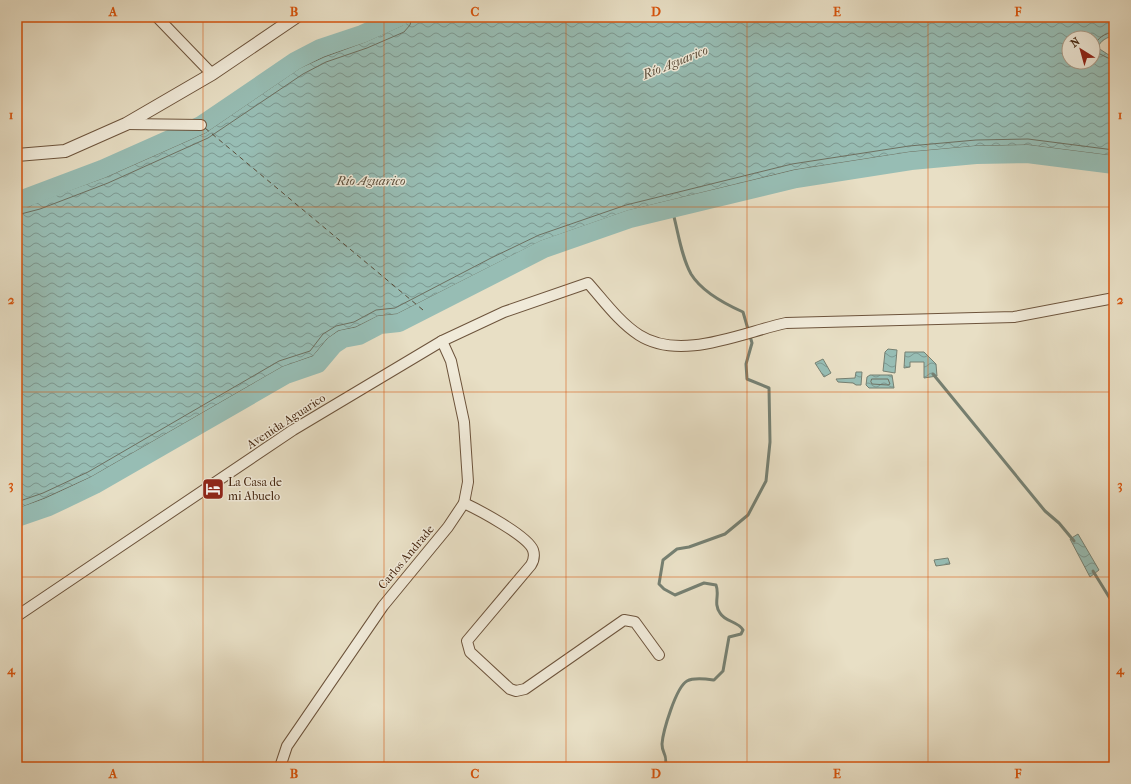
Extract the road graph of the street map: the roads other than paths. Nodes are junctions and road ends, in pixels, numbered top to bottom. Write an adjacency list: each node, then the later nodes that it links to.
1 (157, 17): 3 (street)
2 (296, 17): 3 (street)
3 (212, 74): 4 (street)
4 (126, 124): 5 (street); 6 (street)
5 (201, 125)
6 (17, 155)
7 (1114, 298): 8 (street, Avenida Aguarico)
8 (442, 341): 9 (street, Carlos Andrade); 10 (street, Avenida Aguarico)
9 (464, 503): 11 (street); 12 (street, Carlos Andrade)
10 (17, 616)
11 (659, 655)
12 (280, 767)

